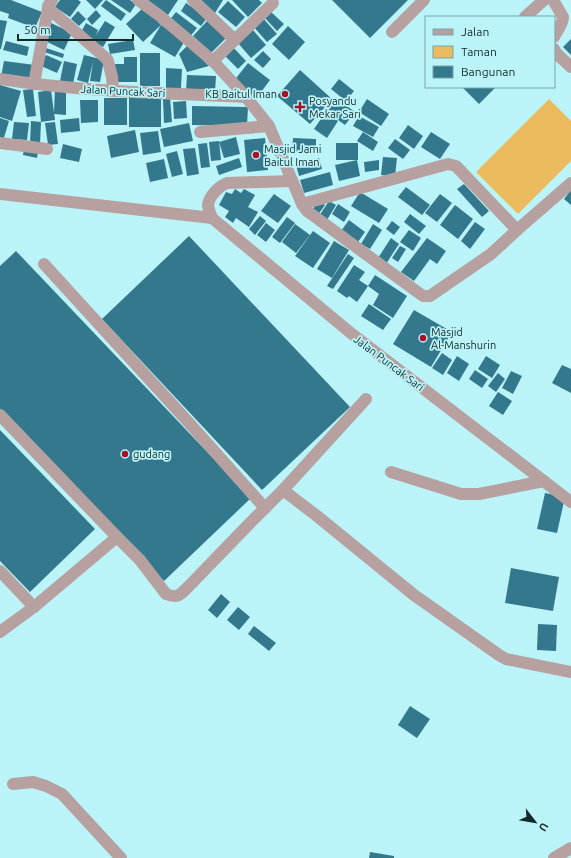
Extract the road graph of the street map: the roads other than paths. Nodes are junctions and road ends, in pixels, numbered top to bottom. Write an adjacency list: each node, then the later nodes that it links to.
1 (138, 0): 13 (street)
2 (193, 0): 11 (street)
3 (424, 0): 9 (street)
4 (544, 0): 8 (street)
5 (553, 0): 10 (street)
6 (273, 3): 11 (street)
7 (50, 4): 16 (street); 17 (street)
8 (526, 16)
9 (392, 32)
10 (555, 35)
11 (235, 40): 13 (street)
12 (555, 51): 14 (street)
13 (213, 61): 18 (street)
14 (571, 67)
15 (0, 79): 16 (street, Jalan Puncak Sari)
16 (34, 84): 17 (street, Jalan Puncak Sari)
17 (113, 91): 18 (street, Jalan Puncak Sari)
18 (246, 98): 19 (street)
19 (269, 126): 20 (street); 23 (street)
20 (200, 132)
21 (0, 143): 22 (street)
22 (47, 149)
23 (292, 181): 26 (street); 27 (street)
24 (571, 183): 28 (street)
25 (0, 194): 27 (street)
26 (302, 204): 28 (street); 28 (street)
27 (212, 218): 33 (street, Jalan Puncak Sari)
28 (517, 230)
29 (44, 264): 36 (street)
30 (366, 399): 34 (street)
31 (0, 415): 37 (street)
32 (391, 472): 33 (street)
33 (544, 481): 35 (street, Jalan Puncak Sari)
34 (283, 490): 36 (street); 41 (street)
35 (571, 502)
36 (265, 508): 37 (street)
37 (117, 538): 39 (street)
38 (0, 570): 39 (street)
39 (34, 607): 40 (street)
40 (0, 632)
41 (571, 672)
42 (13, 784): 44 (street)
43 (571, 848): 45 (street)
44 (120, 858)
45 (554, 858)

